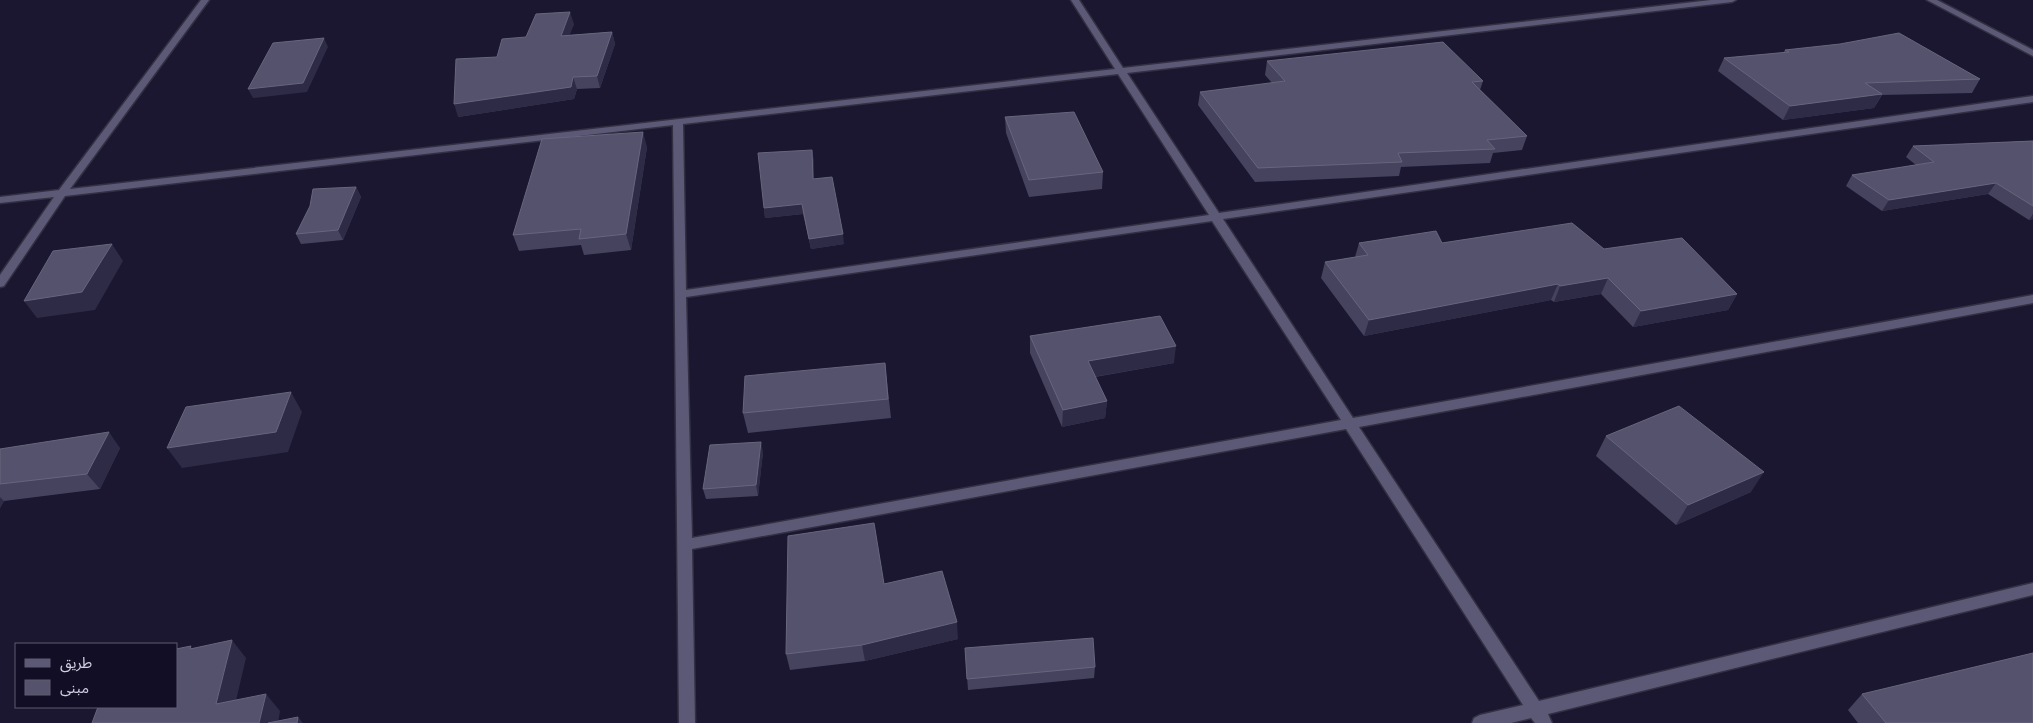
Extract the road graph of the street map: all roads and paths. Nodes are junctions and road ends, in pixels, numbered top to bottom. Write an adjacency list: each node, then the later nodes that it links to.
1 (205, 0): 9 (street)
2 (1075, 0): 6 (street)
3 (1732, 0): 6 (street)
4 (1931, 0): 5 (street)
5 (2033, 53)
6 (1120, 71): 8 (street); 11 (street)
7 (2033, 99): 11 (street)
8 (678, 122): 9 (street); 13 (street)
9 (62, 193): 10 (street); 12 (street)
10 (0, 200)
11 (1215, 217): 13 (street); 15 (street)
12 (0, 284)
13 (681, 294): 16 (street)
14 (2033, 299): 15 (street)
15 (1350, 423): 16 (street); 18 (street)
16 (684, 545): 19 (street)
17 (2033, 588): 18 (street)
18 (1540, 716): 20 (street)
19 (687, 723)
20 (1480, 723)

